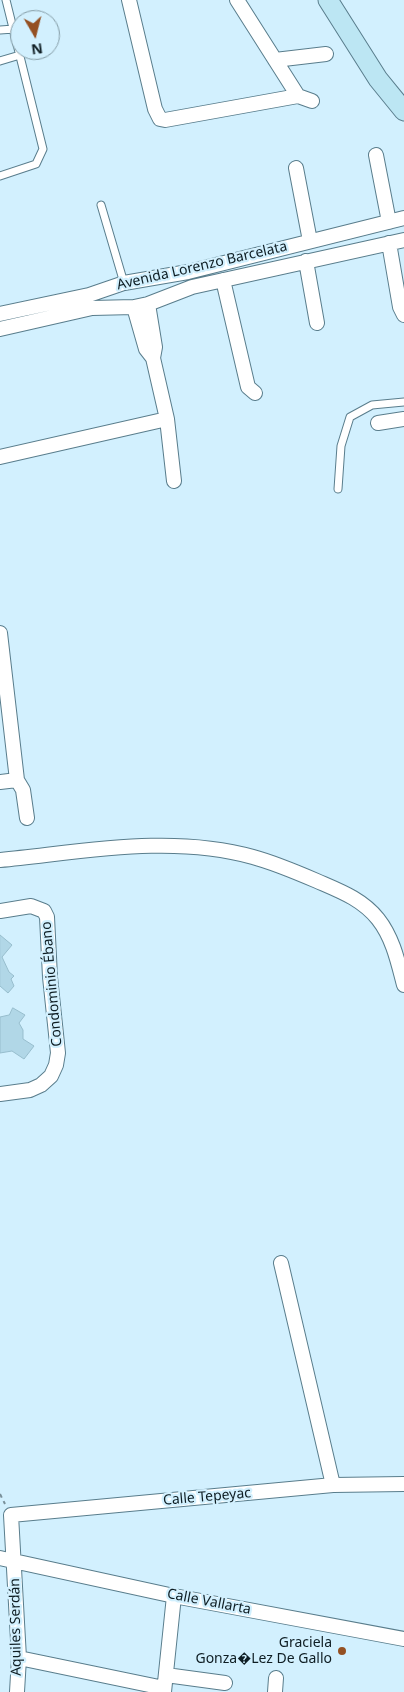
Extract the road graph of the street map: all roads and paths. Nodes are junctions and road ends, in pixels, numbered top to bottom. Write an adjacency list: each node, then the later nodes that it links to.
1 (6, 0): 5 (lane)
2 (129, 0): 9 (street)
3 (237, 0): 8 (street)
4 (328, 0): 11 (street)
5 (10, 14)
6 (326, 54): 8 (street)
7 (21, 60): 14 (lane)
8 (275, 60): 9 (street)
9 (298, 96): 10 (street)
10 (312, 101)
11 (404, 111)
12 (376, 155): 17 (street)
13 (296, 168): 19 (street)
14 (0, 176)
15 (101, 205): 24 (lane)
16 (404, 218): 17 (street, Avenida Lorenzo Barcelata)
17 (389, 222): 19 (street, Avenida Lorenzo Barcelata)
18 (404, 240): 20 (street, Avenida Lorenzo Barcelata)
19 (310, 241): 22 (street, Avenida Lorenzo Barcelata)
20 (389, 243): 21 (street, Avenida Lorenzo Barcelata); 29 (street)
21 (306, 261): 23 (street, Avenida Lorenzo Barcelata); 30 (street)
22 (188, 272): 24 (street, Avenida Lorenzo Barcelata); 25 (street)
23 (222, 280): 25 (street, Avenida Lorenzo Barcelata); 32 (street)
24 (124, 283): 26 (street, Avenida Lorenzo Barcelata)
25 (192, 288): 27 (street, Avenida Lorenzo Barcelata)
26 (91, 301): 27 (street, Avenida Lorenzo Barcelata); 28 (street, Avenida Lorenzo Barcelata); 31 (street, Avenida Lorenzo Barcelata)
27 (141, 306): 34 (street)
28 (0, 314)
29 (404, 315)
30 (317, 323)
31 (0, 329)
32 (255, 394)
33 (404, 402): 39 (lane)
34 (167, 418): 37 (street); 38 (street)
35 (404, 419): 36 (street)
36 (378, 423)
37 (0, 457)
38 (174, 482)
39 (338, 489)
40 (0, 632): 41 (street)
41 (17, 780): 42 (street); 43 (street)
42 (0, 782)
43 (27, 818)
44 (0, 860): 46 (street)
45 (0, 911): 47 (street, Condominio Ébano)
46 (404, 985)
47 (0, 1094)
48 (281, 1263): 50 (street)
49 (404, 1484): 50 (street, Calle Tepeyac)
50 (333, 1485): 51 (street, Calle Tepeyac)
51 (11, 1515): 53 (street, Aquiles Serdán)
52 (0, 1558): 53 (street, Calle Vallarta)
53 (14, 1562): 54 (street, Calle Vallarta); 56 (street, Aquiles Serdán)
54 (174, 1596): 55 (street, Calle Vallarta); 58 (street)
55 (404, 1640)
56 (19, 1658): 58 (street); 59 (street, Aquiles Serdán)
57 (225, 1683): 58 (street)
58 (165, 1685)
59 (17, 1692)

